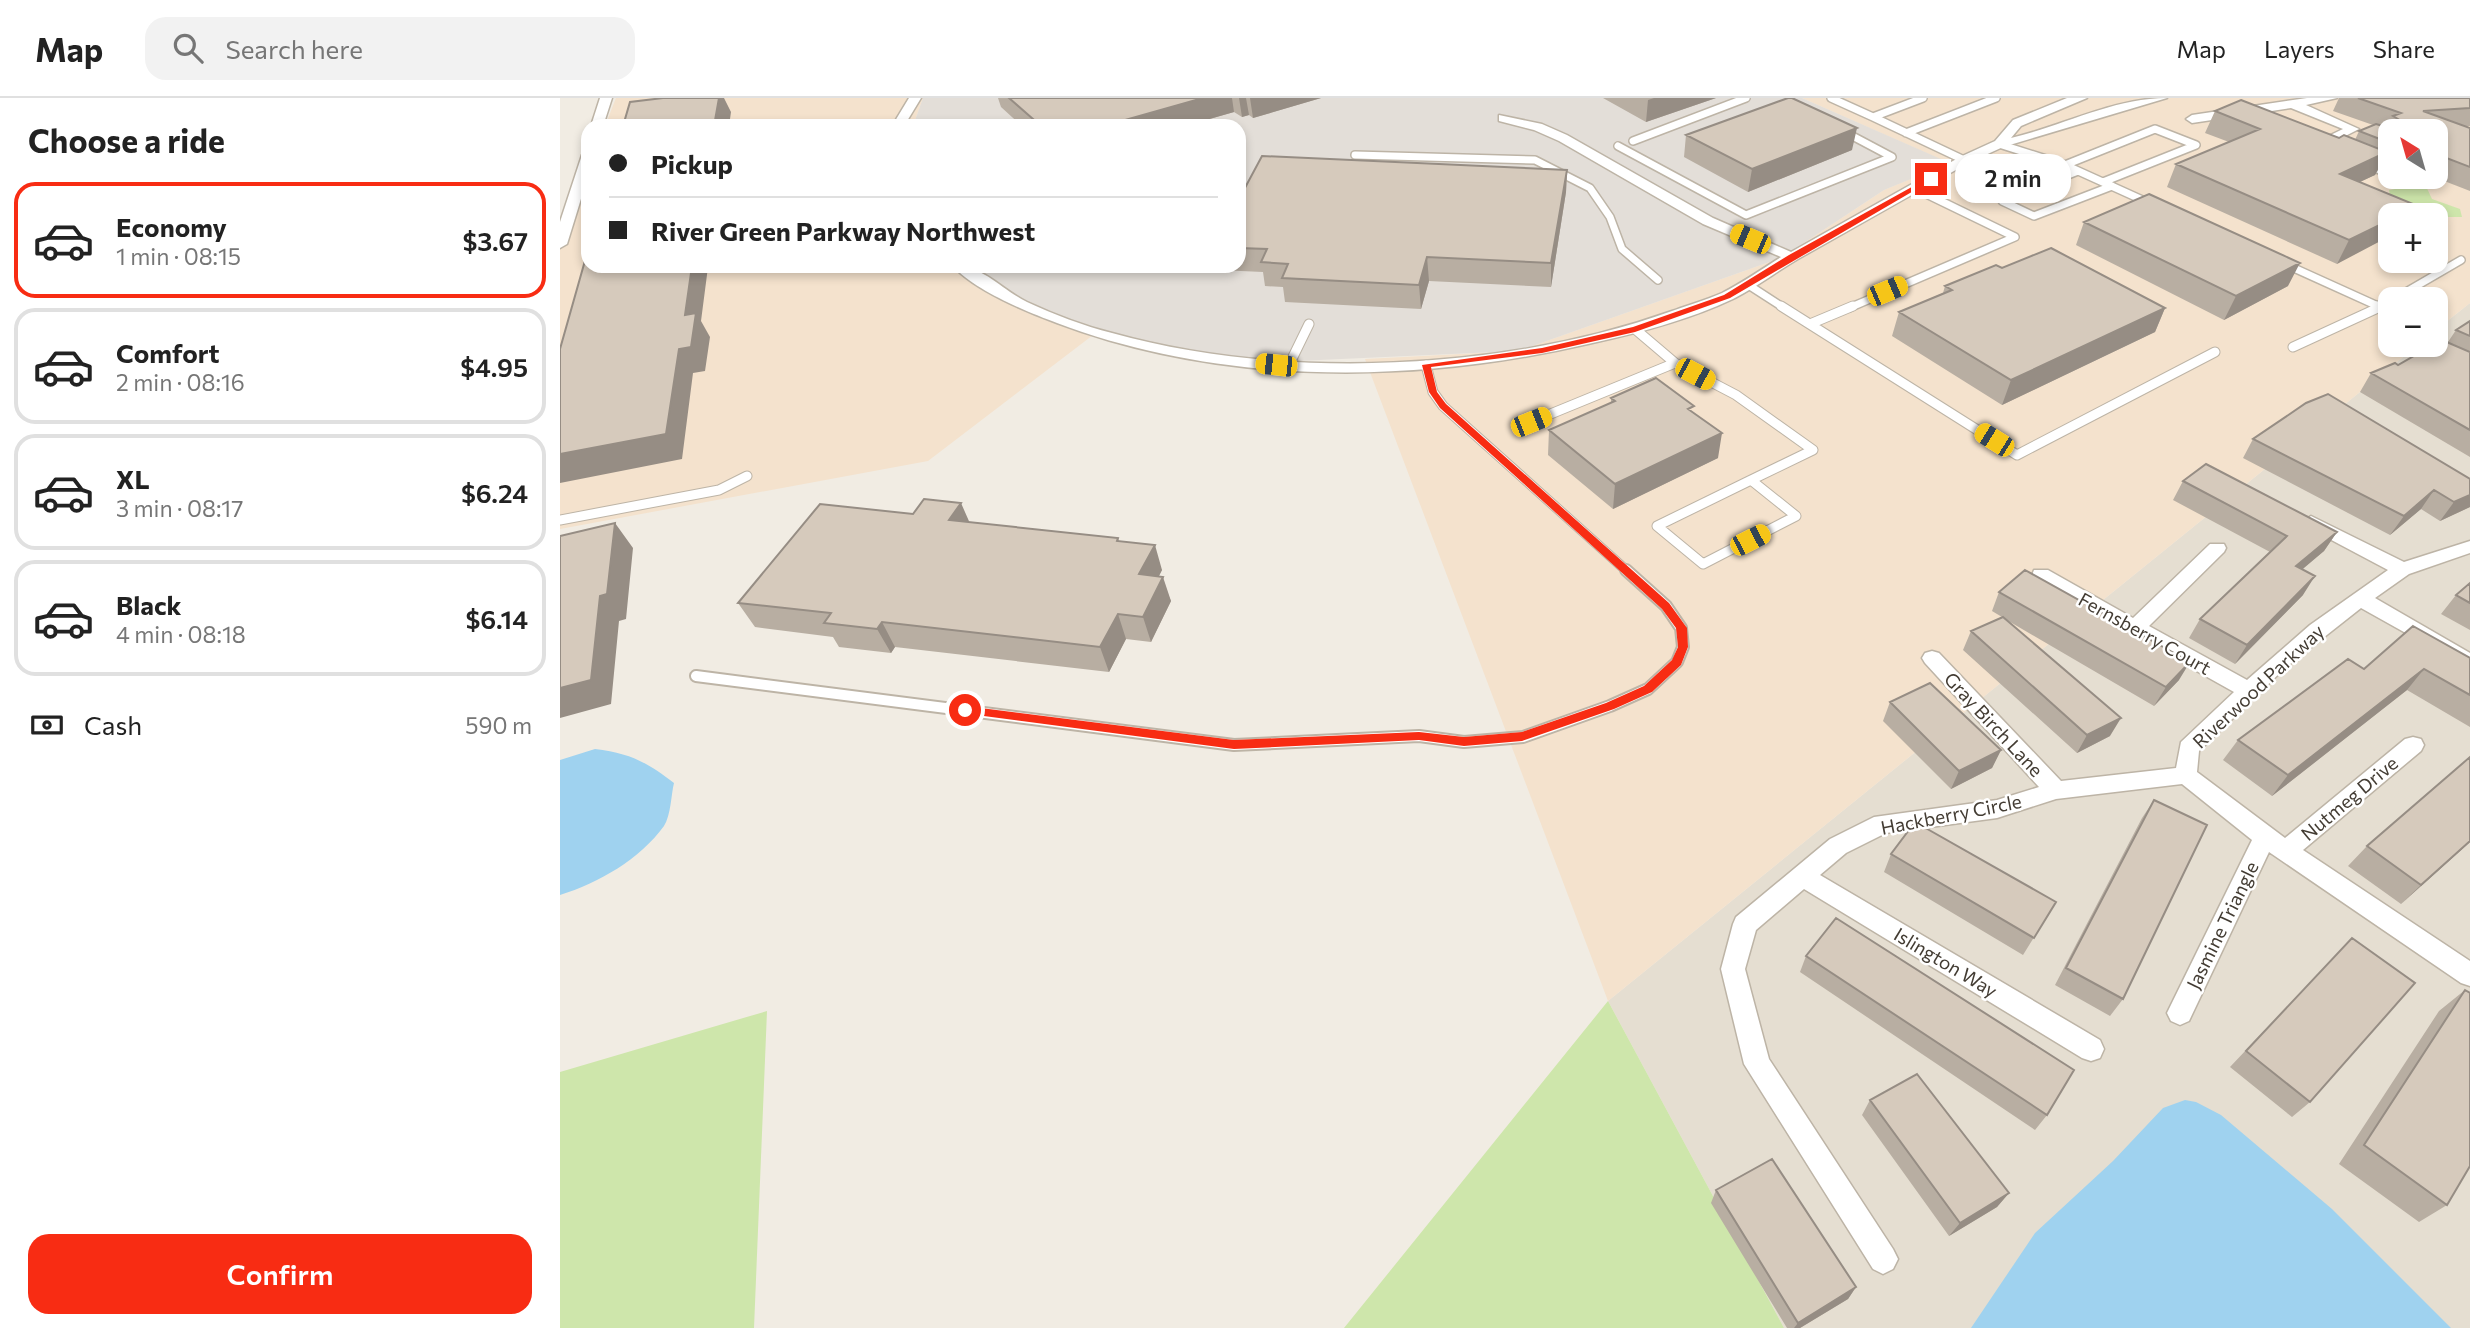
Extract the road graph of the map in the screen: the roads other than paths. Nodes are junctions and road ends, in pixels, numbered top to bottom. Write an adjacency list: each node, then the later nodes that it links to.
1 (606, 98): 14 (street)
2 (915, 98): 15 (street)
3 (1746, 98): 20 (lane)
4 (1831, 98): 12 (lane)
5 (1923, 98): 12 (lane)
6 (1996, 98): 19 (lane)
7 (2081, 98): 21 (street)
8 (2161, 98): 21 (street)
9 (2331, 98): 10 (street)
10 (2292, 104): 11 (street); 23 (street)
11 (2237, 112): 16 (street); 17 (street)
12 (1873, 117): 19 (lane)
13 (1503, 118): 36 (street)
14 (599, 119)
15 (902, 119)
16 (2192, 119)
17 (2261, 121)
18 (1833, 126): 22 (lane)
19 (1906, 133): 26 (lane)
20 (1633, 141)
21 (1999, 144): 26 (street); 27 (lane)
22 (1618, 146)
23 (2333, 150)
24 (1355, 155): 40 (lane)
25 (2346, 155): 28 (street)
26 (1964, 160): 33 (street)
27 (2064, 165): 29 (lane); 31 (lane)
28 (2378, 168)
29 (2078, 171): 31 (lane); 32 (lane)
30 (581, 177): 35 (street)
31 (2103, 182): 32 (lane)
32 (2112, 186): 34 (lane)
33 (1914, 188): 36 (street); 46 (lane)
34 (2161, 208)
35 (560, 244)
36 (1791, 257): 41 (street)
37 (2270, 258): 43 (lane)
38 (2462, 260): 42 (lane)
39 (971, 273): 51 (street)
40 (1658, 280)
41 (1747, 284): 46 (lane); 47 (street)
42 (2415, 287)
43 (2378, 306)
44 (2378, 308): 48 (lane)
45 (1309, 324): 51 (lane)
46 (1810, 324): 49 (lane)
47 (1635, 329): 50 (lane); 52 (street)
48 (2293, 348)
49 (2215, 352)
50 (1675, 363): 53 (lane); 55 (lane)
51 (1289, 365): 52 (street)
52 (1426, 365): 66 (lane)
53 (1531, 422)
54 (747, 476): 57 (lane)
55 (1751, 480): 55 (lane)
56 (2296, 514): 60 (street)
57 (560, 520)
58 (2470, 547): 60 (street, Riverwood Parkway)
59 (2217, 548): 63 (street)
60 (2402, 569): 62 (street, Riverwood Parkway)
61 (2041, 575): 63 (street, Fernsberry Court)
62 (2359, 598): 65 (street); 67 (street, Riverwood Parkway)
63 (2136, 627): 67 (street, Fernsberry Court)
64 (1932, 658): 70 (street, Gray Birch Lane)
65 (2470, 662)
66 (696, 676)
67 (2249, 691): 69 (street, Riverwood Parkway)
68 (2413, 745): 72 (street, Nutmeg Drive)
69 (2186, 775): 70 (street, Hackberry Circle); 71 (street, Riverwood Parkway)
70 (2056, 790): 73 (street, Hackberry Circle)
71 (2265, 837): 72 (street, Riverwood Parkway); 75 (street, Jasmine Triangle)
72 (2286, 851): 74 (street, Riverwood Parkway)
73 (1801, 875): 76 (street, Islington Way); 77 (street, Hackberry Circle)
74 (2470, 975)
75 (2180, 1013)
76 (2091, 1049)
77 (1883, 1259)

